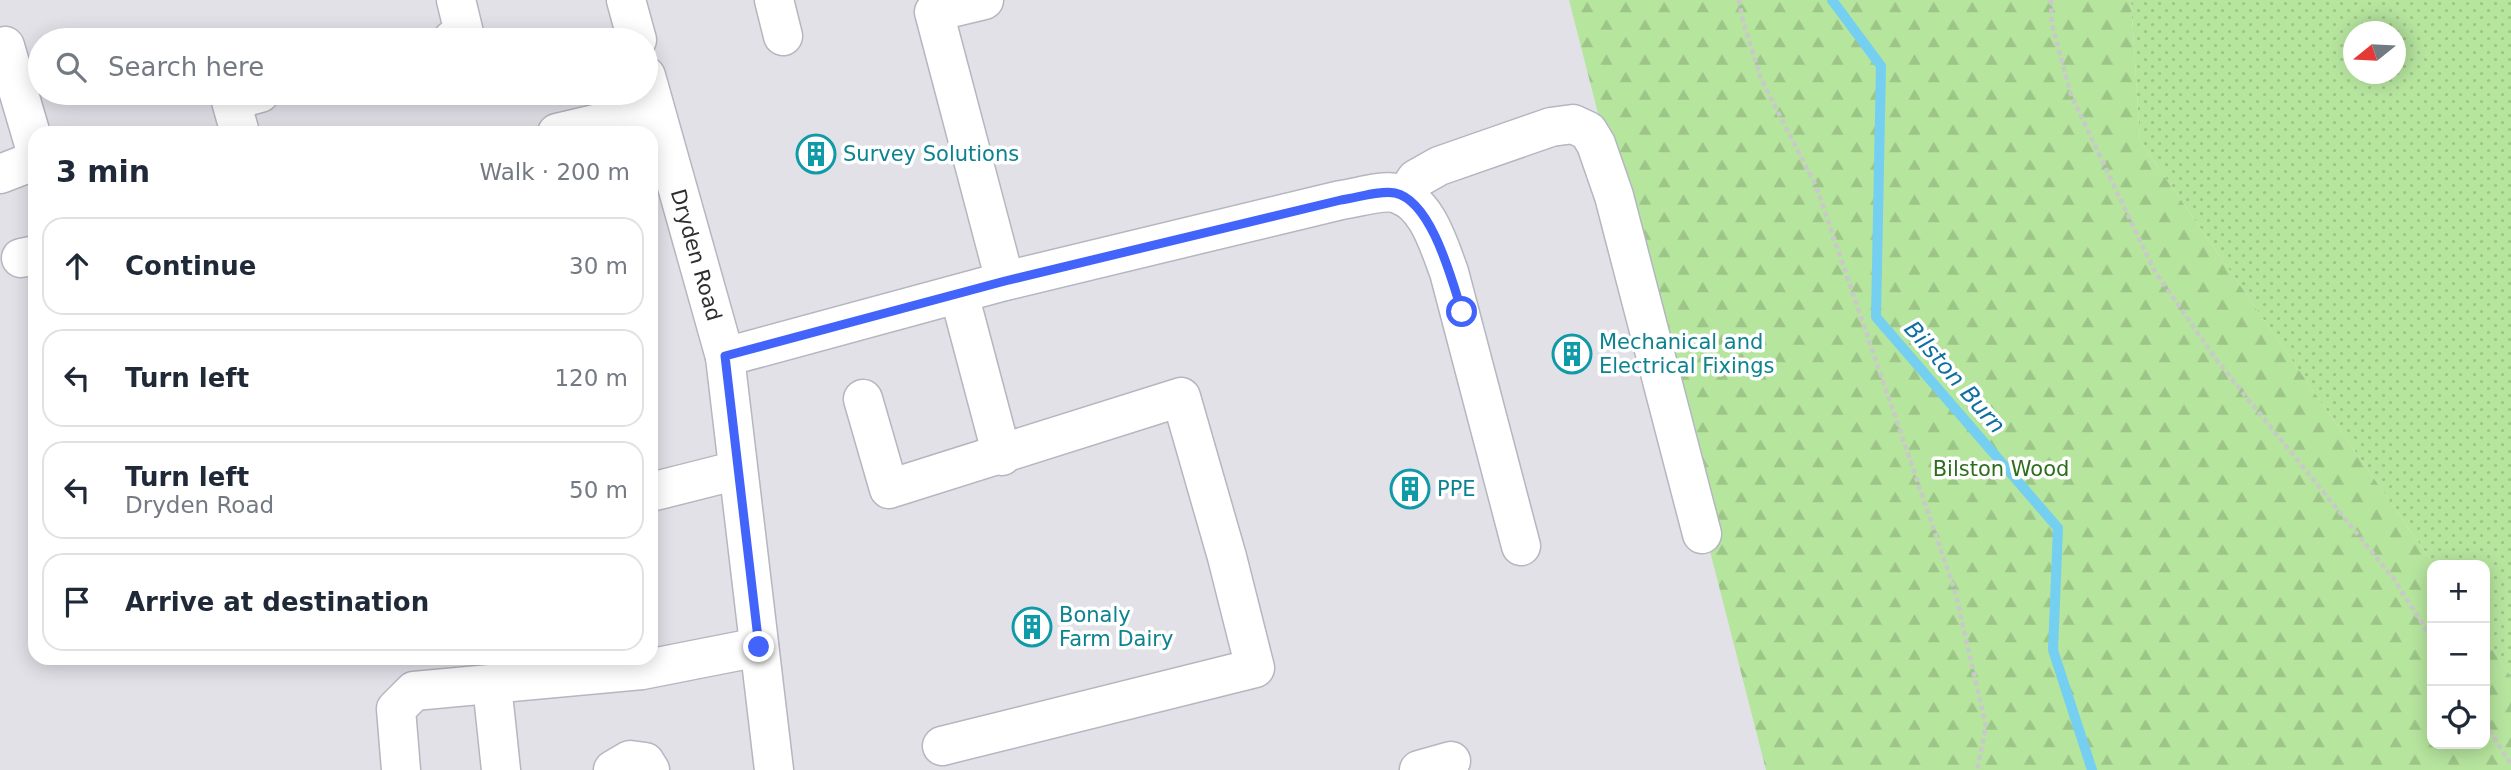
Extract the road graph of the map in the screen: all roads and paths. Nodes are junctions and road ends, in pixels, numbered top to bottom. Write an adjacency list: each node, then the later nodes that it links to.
1 (456, 0): 6 (street)
2 (626, 0): 7 (street)
3 (984, 0): 18 (street)
4 (1740, 0): 38 (path)
5 (2051, 0): 27 (path)
6 (463, 28)
7 (634, 28)
8 (5, 46): 12 (street)
9 (232, 105): 13 (street)
10 (622, 105): 14 (street)
11 (653, 105): 20 (street, Dryden Road)
12 (29, 126)
13 (238, 126)
14 (573, 126)
15 (28, 164): 16 (street)
16 (0, 174)
17 (1404, 197): 18 (street); 25 (street); 26 (street)
18 (1005, 281): 19 (street)
19 (959, 294): 20 (street); 22 (street)
20 (725, 356): 23 (street, Dryden Road)
21 (863, 399): 22 (street)
22 (1002, 456): 31 (street)
23 (738, 470): 24 (street); 28 (street, Dryden Road)
24 (658, 490)
25 (1702, 534)
26 (1521, 546)
27 (2427, 631)
28 (759, 647): 29 (street); 37 (street, Dryden Road)
29 (492, 685): 33 (street); 34 (street)
30 (2490, 731): 32 (path)
31 (942, 746)
32 (2511, 764)
33 (401, 770)
34 (501, 770)
35 (613, 770): 36 (street)
36 (650, 770)
37 (774, 770)
38 (1977, 770)

